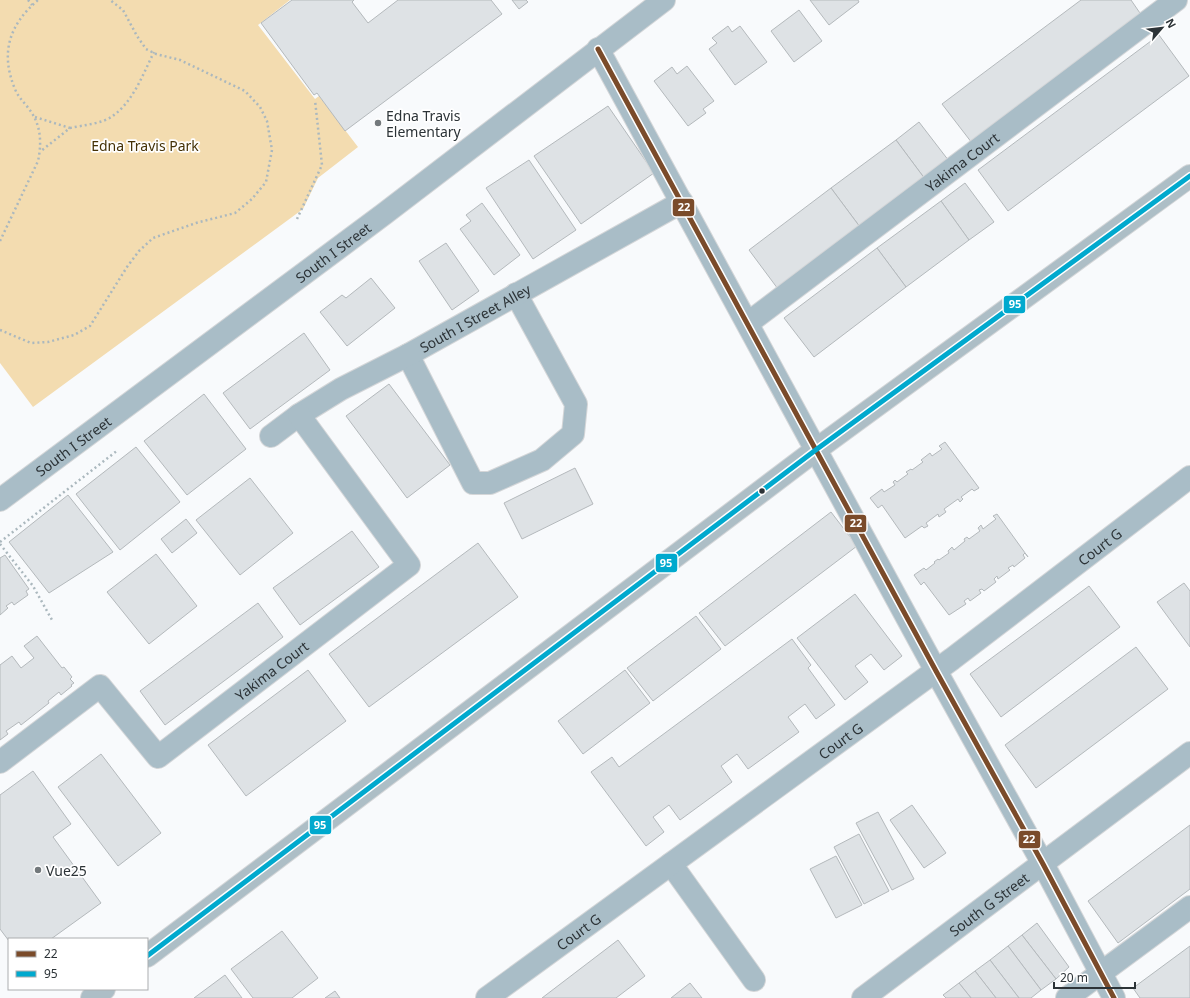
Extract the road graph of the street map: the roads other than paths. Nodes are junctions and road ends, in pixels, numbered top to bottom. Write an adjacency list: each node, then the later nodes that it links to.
1 (664, 0): 3 (street, South I Street)
2 (1176, 0): 7 (street, Yakima Court)
3 (598, 49): 5 (street); 13 (street, South I Street)
4 (1190, 176): 11 (main road)
5 (682, 202): 6 (street, South I Street Alley); 7 (street)
6 (516, 294): 8 (street, South I Street Alley); 8 (street)
7 (748, 323): 11 (street)
8 (408, 355): 9 (street, South I Street Alley)
9 (299, 415): 10 (street, South I Street Alley); 16 (street, Yakima Court)
10 (271, 436)
11 (817, 449): 14 (street); 20 (main road)
12 (1190, 477): 14 (street, Court G)
13 (0, 500)
14 (936, 671): 17 (street, Court G); 18 (street)
15 (1190, 753): 18 (street, South G Street)
16 (0, 762)
17 (671, 864): 22 (street); 25 (street, Court G)
18 (1043, 864): 21 (street); 26 (street, South G Street)
19 (1190, 907): 21 (street)
20 (148, 955)
21 (1100, 973): 27 (street); 28 (street)
22 (754, 980)
23 (103, 990): 24 (main road)
24 (92, 998)
25 (487, 998)
26 (863, 998)
27 (1067, 998)
28 (1114, 998)

